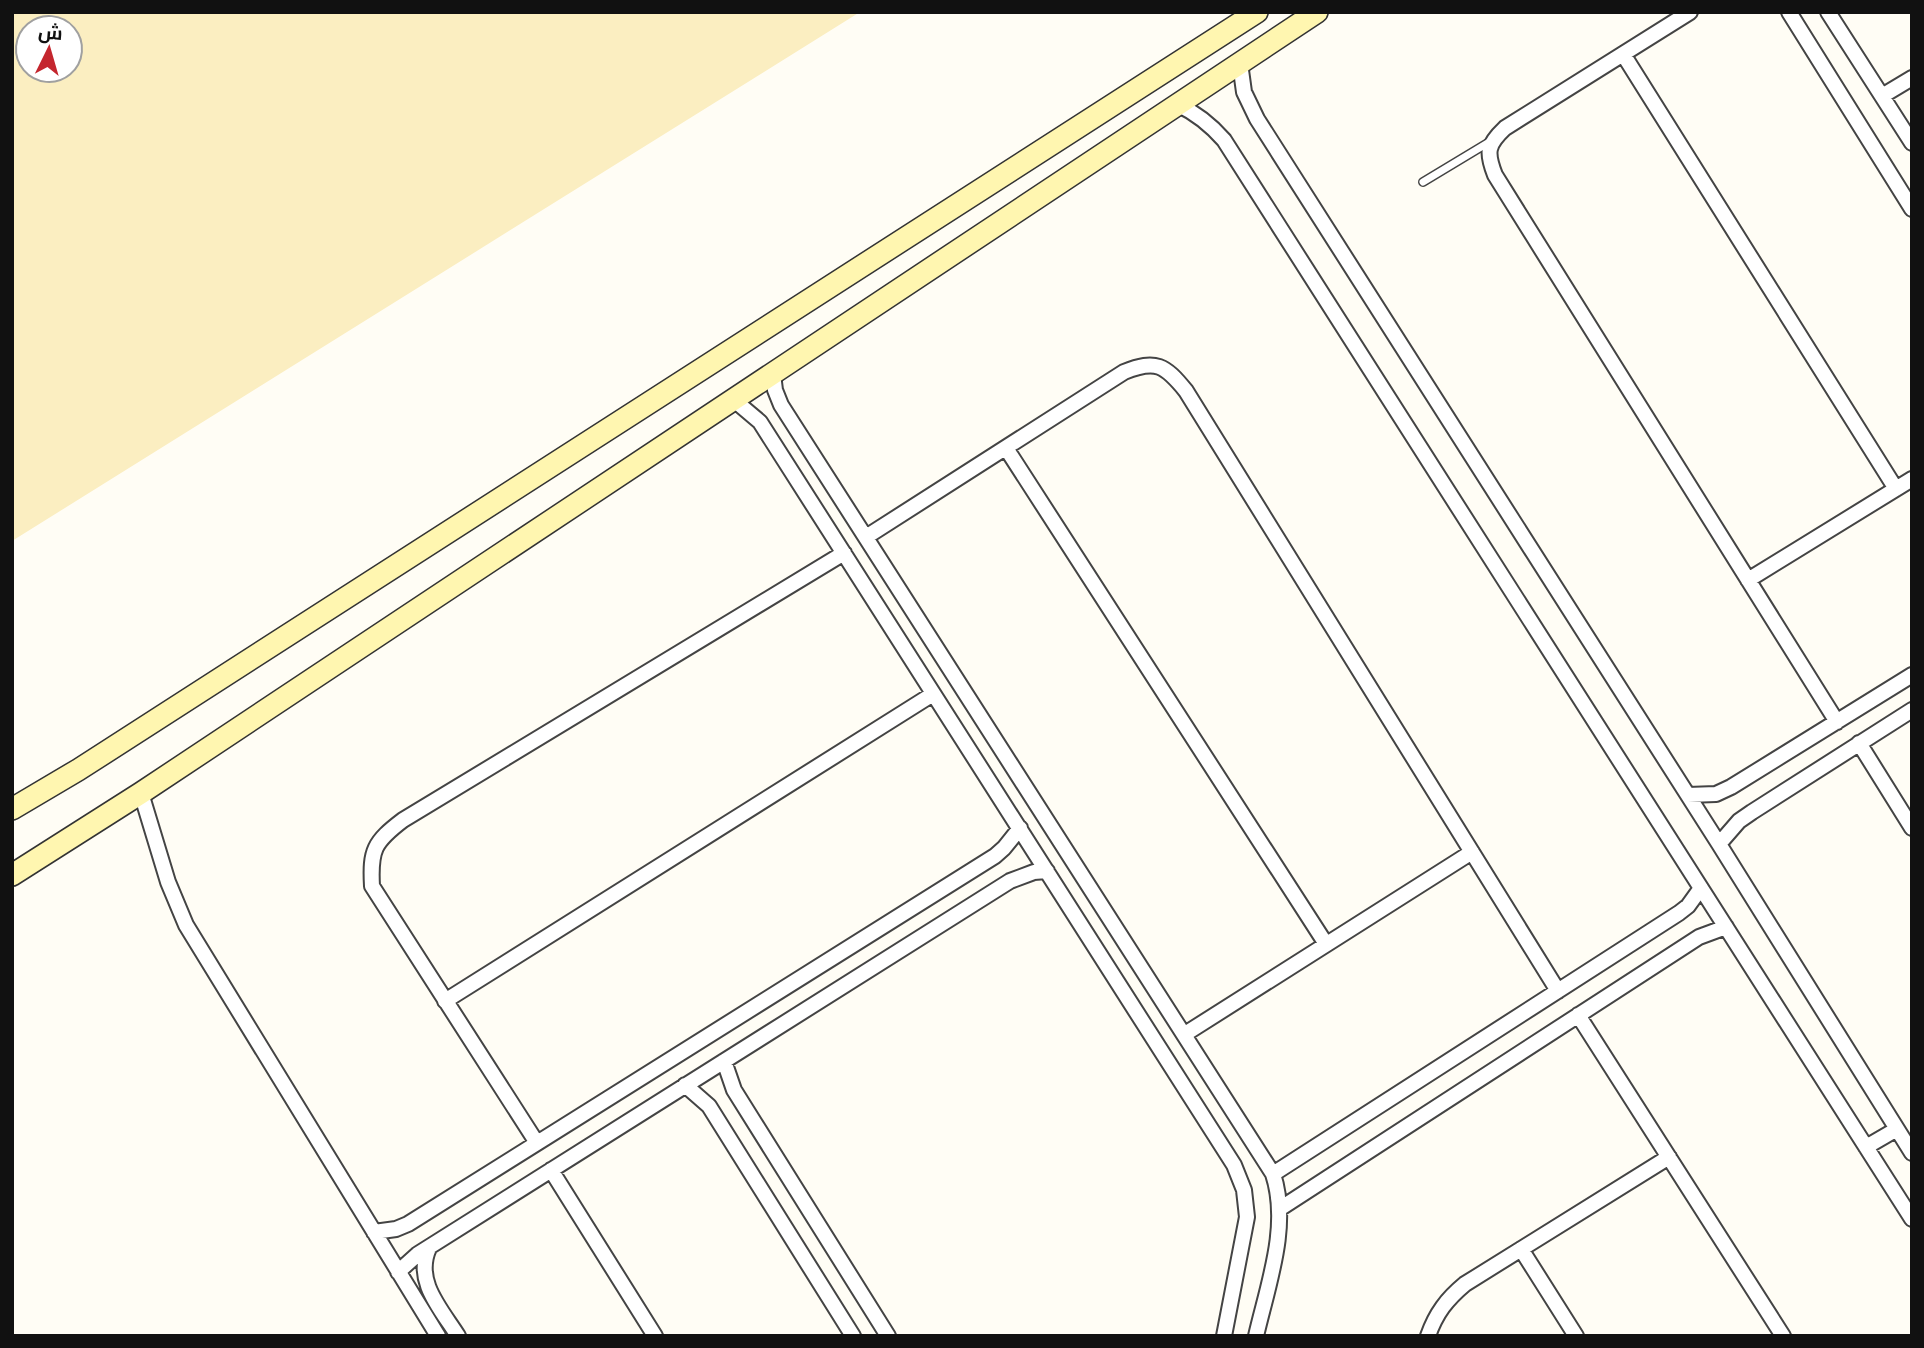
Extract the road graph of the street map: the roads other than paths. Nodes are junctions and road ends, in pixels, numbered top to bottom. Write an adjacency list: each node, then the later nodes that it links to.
1 (1257, 12): 30 (street)
2 (1317, 12): 7 (street)
3 (1690, 12): 6 (street)
4 (1789, 12): 14 (street)
5 (1828, 12): 9 (street)
6 (1623, 54): 11 (street); 19 (street)
7 (1240, 63): 10 (street); 29 (street)
8 (1912, 78): 9 (street)
9 (1882, 96): 12 (street)
10 (1177, 104): 15 (street); 37 (street)
11 (1492, 141): 13 (lane); 22 (street)
12 (1912, 143)
13 (1423, 182)
14 (1912, 208)
15 (773, 374): 16 (street); 20 (street)
16 (734, 400): 21 (street); 28 (street)
17 (1006, 448): 20 (street); 34 (street); 39 (street)
18 (1912, 479): 19 (street)
19 (1896, 489): 22 (street)
20 (866, 537): 43 (street)
21 (844, 553): 24 (street); 41 (street)
22 (1748, 580): 26 (street)
23 (1912, 675): 26 (street)
24 (933, 694): 31 (street); 41 (street)
25 (1912, 710): 27 (street)
26 (1837, 722): 29 (street)
27 (1859, 744): 32 (street); 33 (street)
28 (141, 793): 36 (street); 55 (street)
29 (1688, 795): 33 (street)
30 (12, 809)
31 (1020, 828): 35 (street); 47 (street)
32 (1912, 828)
33 (1719, 844): 46 (street)
34 (1472, 852): 39 (street); 40 (street)
35 (1047, 871): 44 (street); 64 (street)
36 (12, 875)
37 (1701, 888): 38 (street); 40 (street)
38 (1726, 927): 42 (street); 48 (street)
39 (1326, 944): 43 (street)
40 (1558, 992): 52 (street)
41 (445, 1001): 47 (street)
42 (1578, 1015): 50 (street); 53 (street)
43 (1185, 1034): 52 (street)
44 (724, 1060): 45 (street); 63 (street)
45 (685, 1086): 51 (street); 62 (street)
46 (1896, 1129): 48 (street); 49 (street)
47 (537, 1143): 55 (street)
48 (1866, 1147): 54 (street)
49 (1912, 1153)
50 (1669, 1157): 57 (street); 68 (street)
51 (551, 1170): 56 (street); 61 (street)
52 (1273, 1174): 53 (street)
53 (1281, 1208): 65 (street)
54 (1912, 1219)
55 (374, 1232): 58 (street)
56 (429, 1248): 58 (street); 60 (street)
57 (1521, 1249): 66 (street); 67 (street)
58 (398, 1272): 59 (street)
59 (438, 1336)
60 (458, 1336)
61 (655, 1336)
62 (853, 1336)
63 (888, 1336)
64 (1224, 1336)
65 (1256, 1336)
66 (1428, 1336)
67 (1576, 1336)
68 (1783, 1336)

